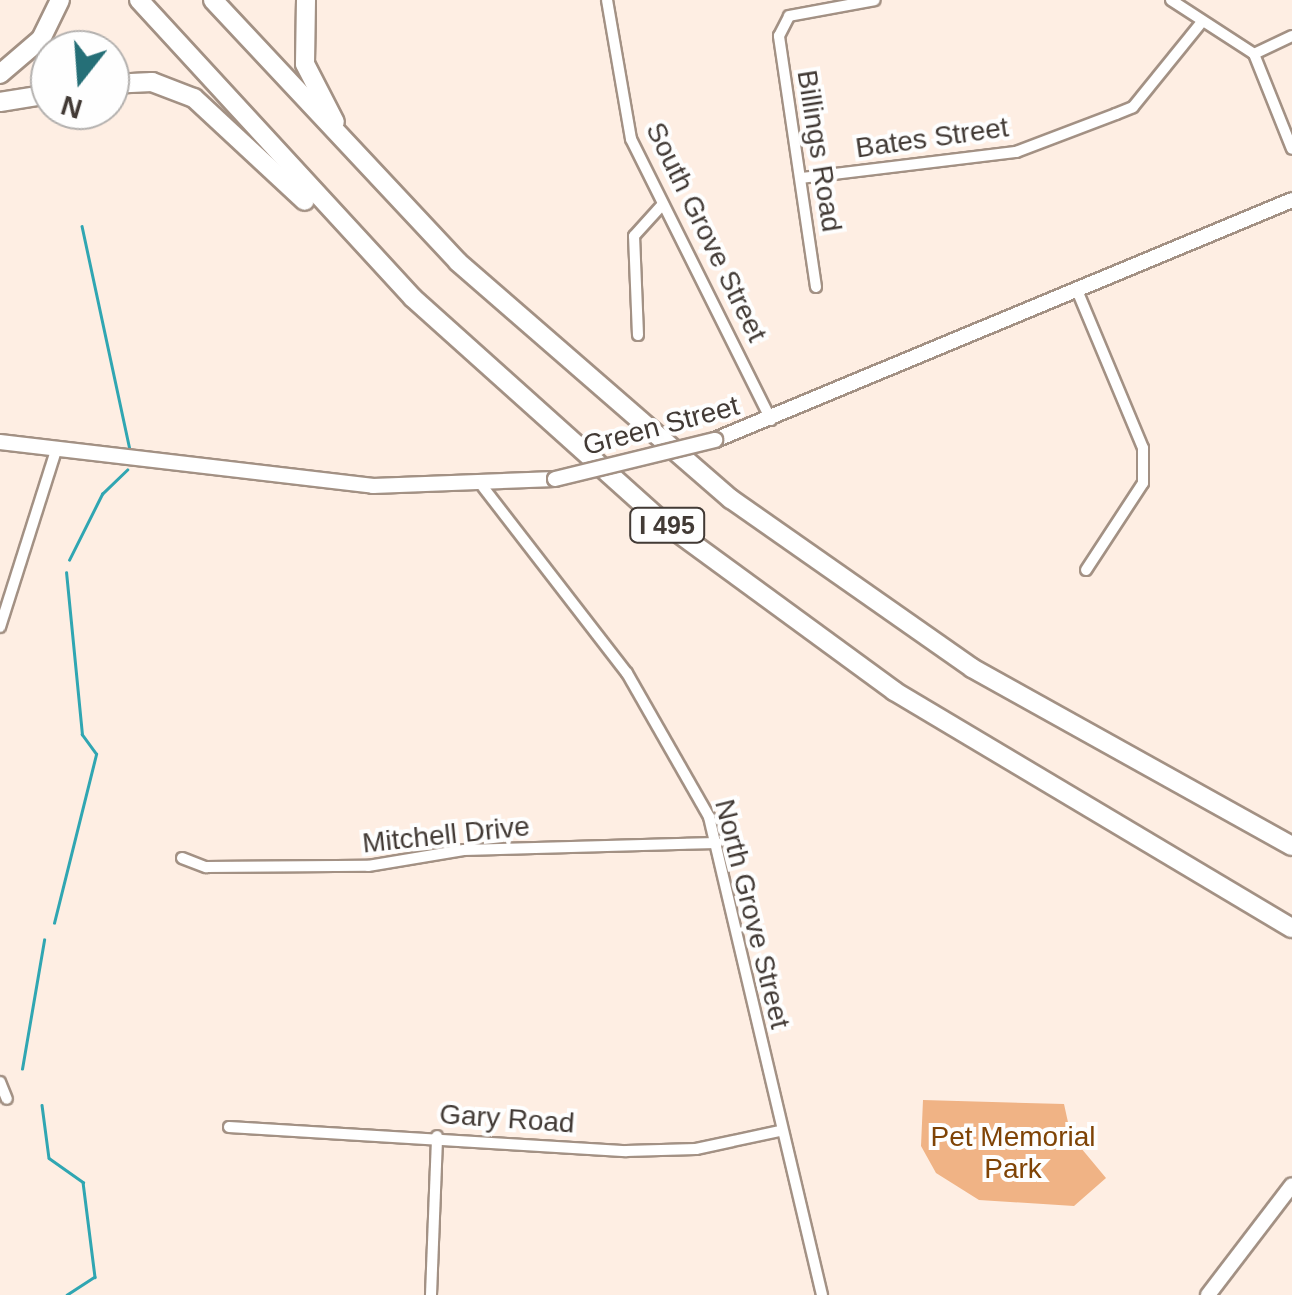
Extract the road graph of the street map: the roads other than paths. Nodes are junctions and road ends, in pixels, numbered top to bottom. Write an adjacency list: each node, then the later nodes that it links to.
1 (60, 0): 11 (highway)
2 (139, 0): 22 (highway, I 495)
3 (213, 0): 19 (highway, I 495)
4 (306, 0): 19 (highway)
5 (607, 0): 18 (street, South Grove Street)
6 (874, 0): 16 (street, Billings Road)
7 (1171, 0): 8 (street)
8 (1201, 22): 10 (street); 16 (street, Bates Street)
9 (1292, 36): 10 (street)
10 (1254, 54): 15 (street)
11 (0, 74)
12 (130, 83): 22 (highway)
13 (30, 97): 14 (highway)
14 (0, 102)
15 (1292, 150)
16 (802, 178): 20 (street, Billings Road)
17 (1292, 200): 21 (main road, Green Street)
18 (662, 204): 23 (street); 24 (street, South Grove Street)
19 (411, 216): 31 (highway, I 495)
20 (816, 287)
21 (1080, 294): 24 (main road, Green Street); 28 (street)
22 (412, 298): 33 (highway, I 495)
23 (638, 335)
24 (771, 420): 27 (main road, Green Street, bridge)
25 (0, 442): 26 (main road, Green Street)
26 (56, 450): 27 (main road, Green Street); 29 (street)
27 (483, 487): 30 (street, North Grove Street)
28 (1086, 570)
29 (0, 627)
30 (717, 844): 32 (street, Mitchell Drive); 37 (street, North Grove Street)
31 (1292, 846)
32 (182, 858)
33 (1292, 928)
34 (0, 1082): 35 (street)
35 (7, 1098)
36 (229, 1128): 38 (street, Gary Road)
37 (779, 1131): 38 (street, Gary Road); 41 (street, North Grove Street)
38 (437, 1136): 40 (street)
39 (1292, 1185): 42 (main road)
40 (432, 1295)
41 (822, 1295)
42 (1208, 1295)

